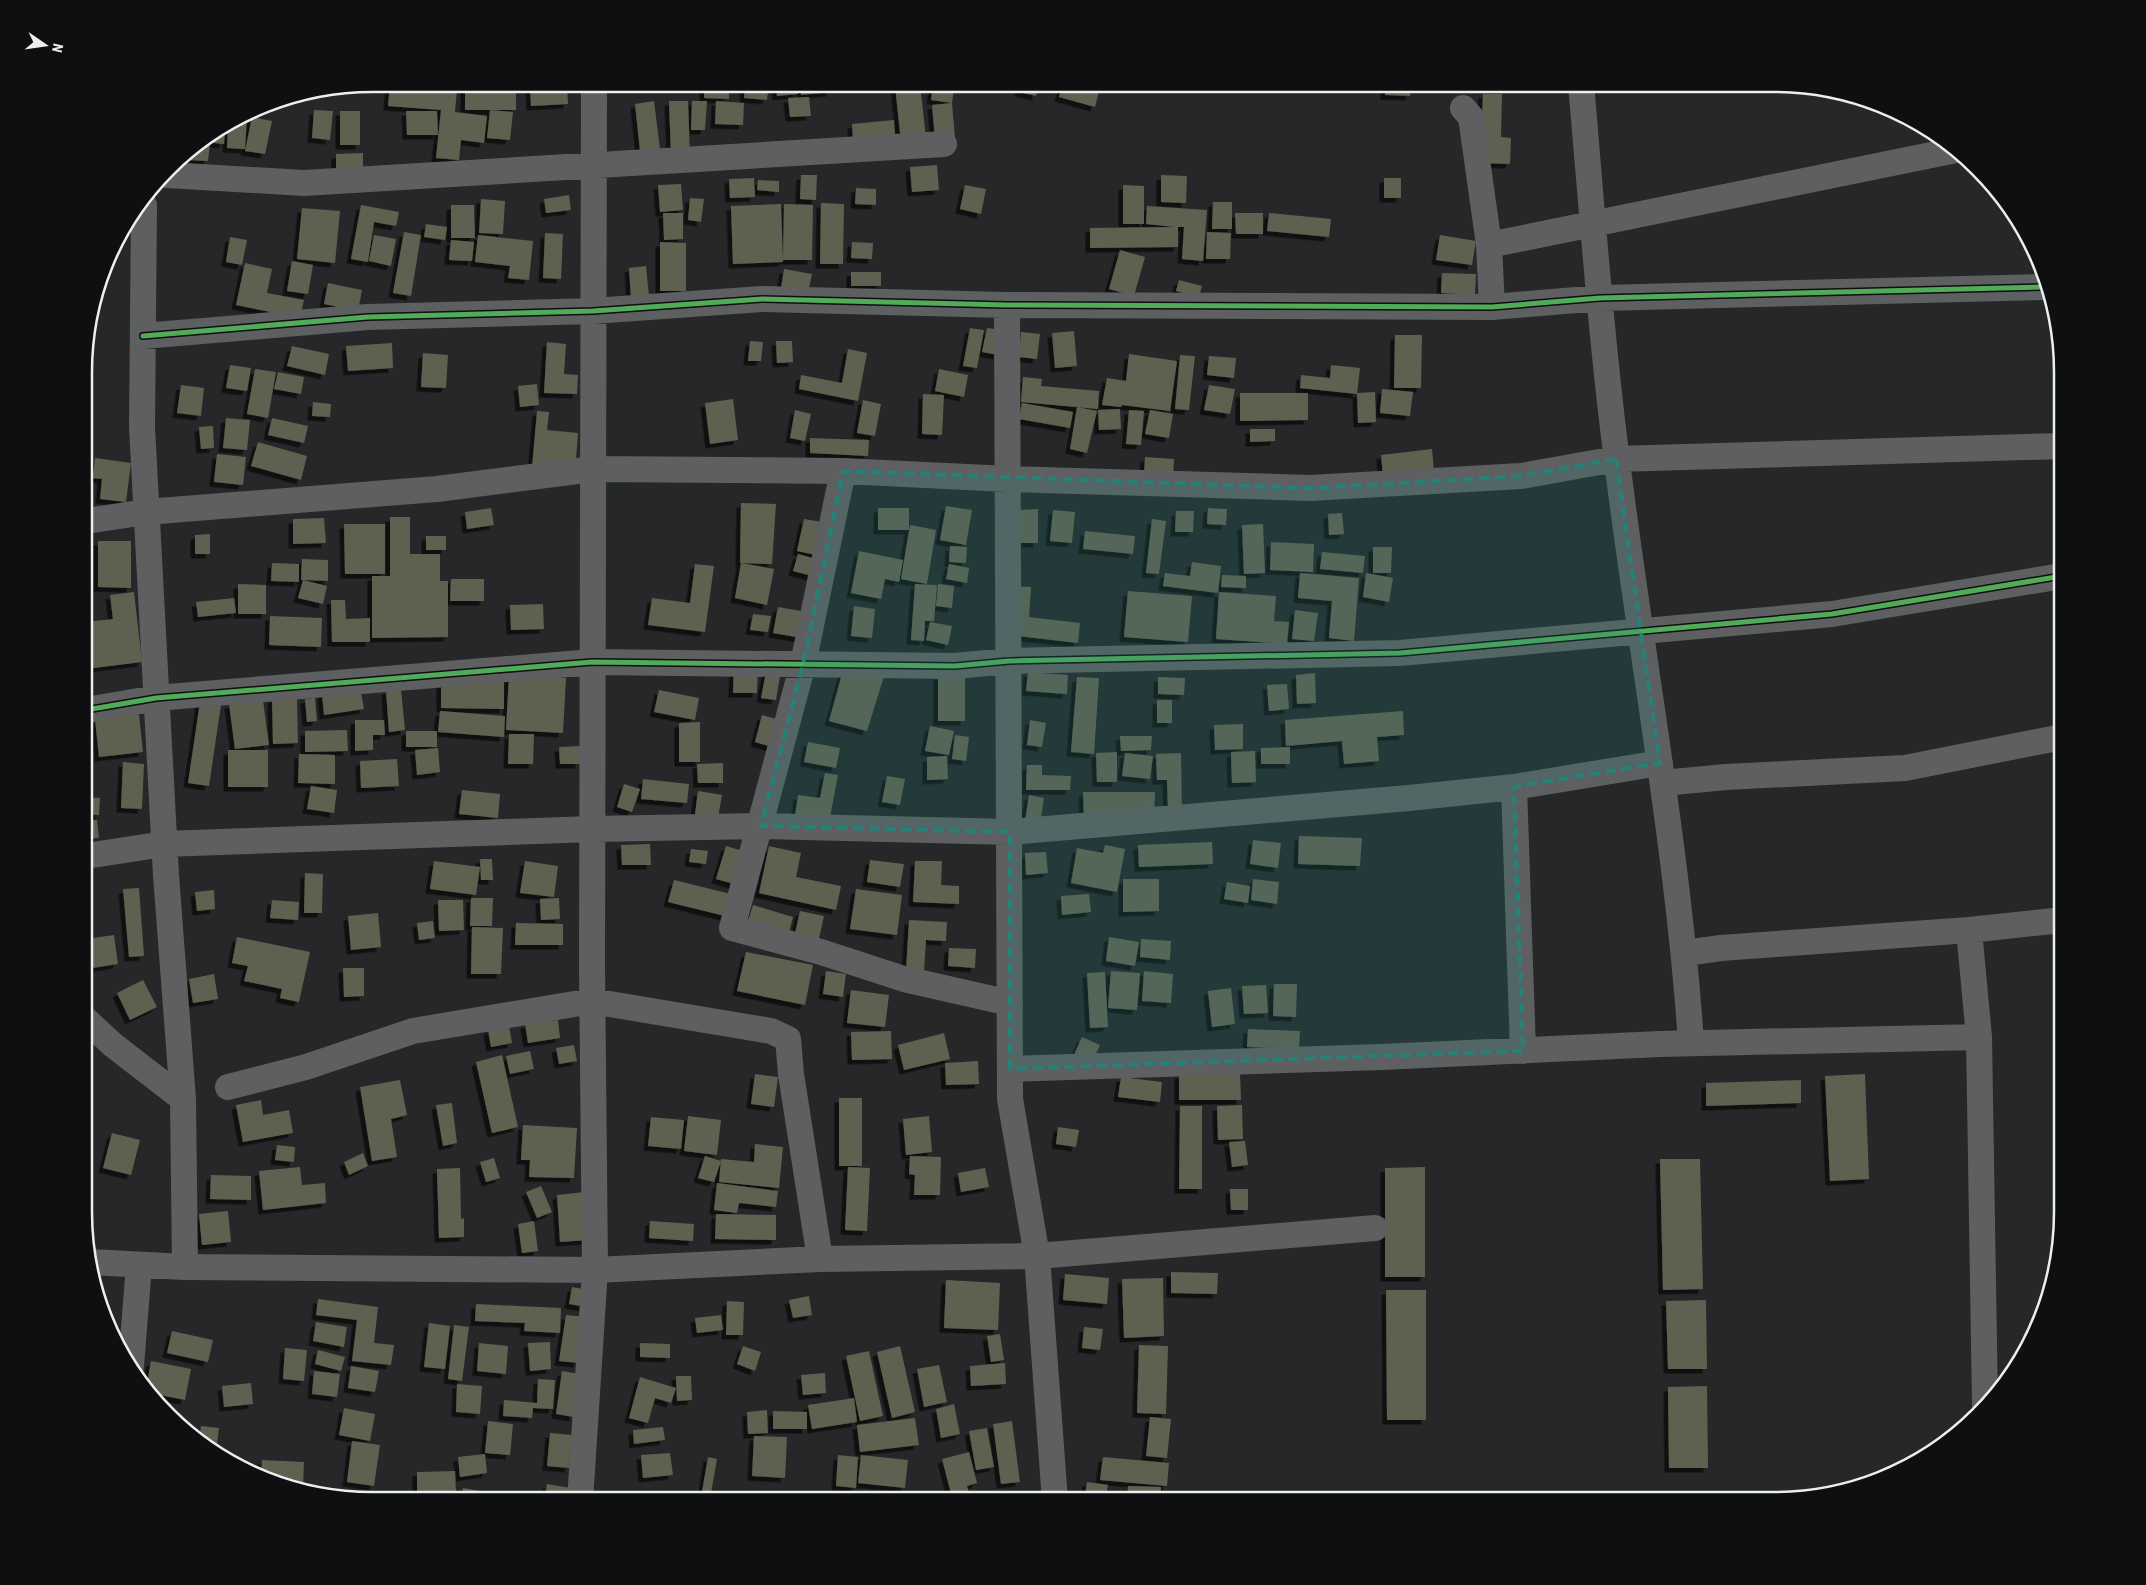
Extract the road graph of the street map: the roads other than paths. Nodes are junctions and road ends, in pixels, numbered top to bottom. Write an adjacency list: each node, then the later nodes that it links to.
1 (594, 92): 6 (street)
2 (1582, 92): 9 (street)
3 (1463, 108): 10 (street)
4 (944, 144): 6 (street)
5 (1946, 152): 9 (street)
6 (594, 165): 7 (street); 15 (street)
7 (175, 175)
8 (144, 211): 16 (street)
9 (1594, 223): 10 (street); 12 (street)
10 (1490, 245): 14 (street)
11 (2040, 287): 12 (street)
12 (1600, 298): 14 (street); 18 (street)
13 (1007, 305): 14 (street); 15 (street); 21 (street)
14 (1492, 307)
15 (594, 311): 16 (street); 19 (street)
16 (143, 336): 22 (street)
17 (2054, 446): 18 (street)
18 (1616, 459): 21 (street); 25 (street)
19 (593, 469): 20 (street); 22 (street); 27 (street)
20 (843, 471): 21 (street); 28 (street)
21 (1008, 479): 26 (street)
22 (146, 512): 23 (street); 29 (street)
23 (92, 519)
24 (2054, 577): 25 (street)
25 (1640, 630): 26 (street); 32 (street)
26 (1009, 661): 28 (street); 36 (street)
27 (592, 662): 28 (street); 29 (street); 35 (street)
28 (803, 664): 34 (street)
29 (156, 698): 30 (street); 37 (street)
30 (92, 709)
31 (2054, 739): 32 (street)
32 (1662, 773): 33 (street); 41 (street)
33 (1514, 787): 36 (street); 47 (street)
34 (761, 826): 35 (street); 36 (street); 43 (street)
35 (592, 829): 37 (street); 42 (street)
36 (1010, 832): 43 (street)
37 (164, 844): 38 (street); 50 (street)
38 (92, 855)
39 (2054, 921): 40 (street)
40 (1969, 930): 41 (street); 45 (street)
41 (1685, 953): 46 (street)
42 (592, 1001): 49 (street); 53 (street); 57 (street)
43 (1010, 1003): 48 (street)
44 (92, 1026): 50 (street)
45 (1978, 1037): 46 (street); 59 (street)
46 (1691, 1043): 47 (street)
47 (1523, 1051): 48 (street)
48 (1010, 1069): 52 (street)
49 (228, 1087)
50 (183, 1099): 56 (street)
51 (1375, 1228): 52 (street)
52 (1038, 1256): 53 (street); 61 (street)
53 (820, 1259): 57 (street)
54 (97, 1262): 55 (street)
55 (139, 1265): 56 (street); 58 (street)
56 (185, 1267): 57 (street)
57 (595, 1270): 60 (street)
58 (132, 1355)
59 (1986, 1395)
60 (581, 1492)
61 (1054, 1492)

